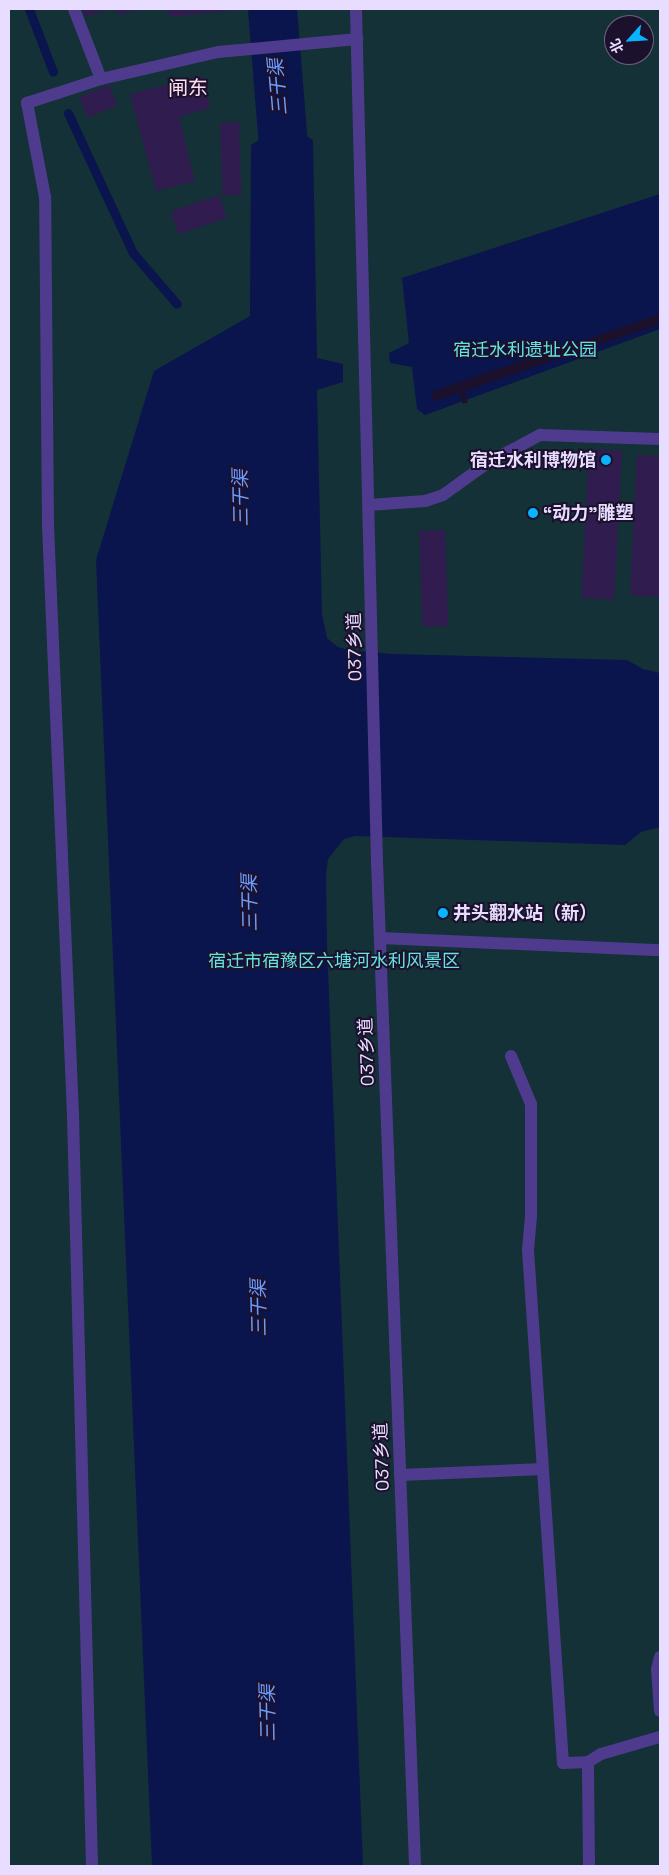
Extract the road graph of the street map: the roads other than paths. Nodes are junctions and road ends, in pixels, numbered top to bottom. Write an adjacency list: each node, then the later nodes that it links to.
1 (74, 9): 4 (street)
2 (356, 9): 3 (street, 037乡道)
3 (357, 39): 4 (street); 6 (street, 037乡道)
4 (101, 79): 16 (street)
5 (660, 439): 6 (street)
6 (369, 505): 7 (street, 037乡道)
7 (380, 938): 8 (street); 11 (street, 037乡道)
8 (660, 950)
9 (511, 1056): 10 (street)
10 (542, 1469): 11 (street); 15 (street)
11 (400, 1475): 17 (street, 037乡道)
12 (660, 1657): 13 (street)
13 (660, 1711)
14 (660, 1737): 15 (street)
15 (588, 1762): 18 (street)
16 (92, 1866)
17 (414, 1866)
18 (589, 1866)

